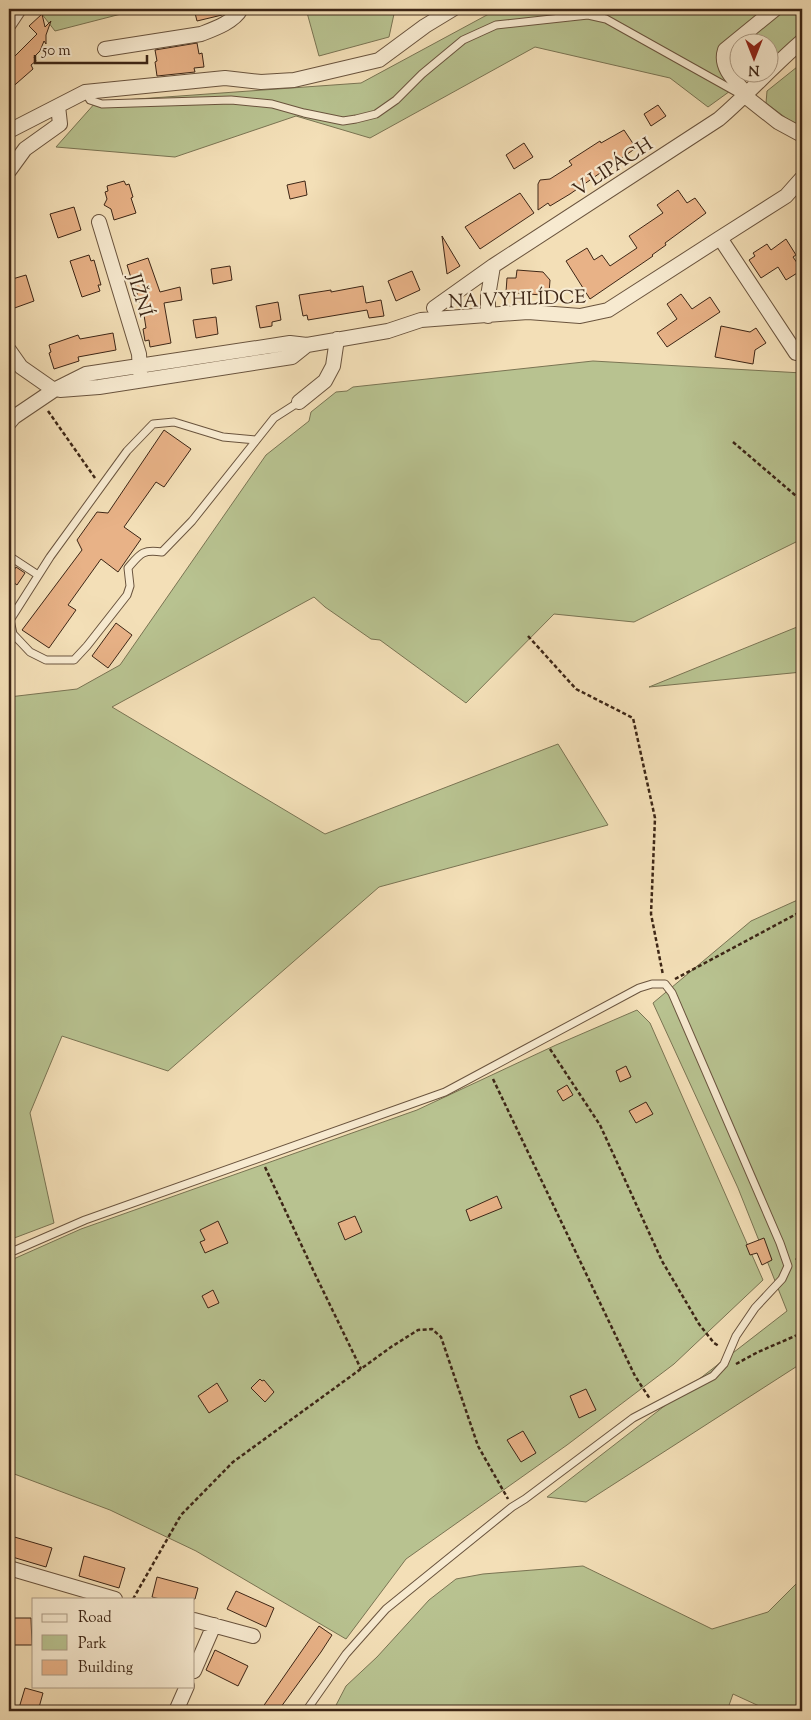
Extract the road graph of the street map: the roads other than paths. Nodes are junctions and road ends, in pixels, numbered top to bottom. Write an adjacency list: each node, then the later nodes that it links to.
1 (19, 9): 5 (street)
2 (241, 9): 7 (street)
3 (453, 9): 8 (street)
4 (775, 9): 9 (street)
5 (9, 24)
6 (802, 41): 9 (street, V LIPÁCH)
7 (105, 49)
8 (85, 92): 9 (lane); 10 (street)
9 (746, 95): 12 (street); 17 (street, V LIPÁCH)
10 (58, 106): 11 (street); 13 (street)
11 (9, 131)
12 (802, 136)
13 (9, 171)
14 (802, 178): 16 (street, NA VYHLÍDCE)
15 (99, 222): 24 (street, JIŽNÍ)
16 (720, 238): 19 (street, NA VYHLÍDCE); 23 (street)
17 (493, 266): 18 (street, V LIPÁCH); 19 (street)
18 (434, 308)
19 (488, 316): 20 (street, NA VYHLÍDCE)
20 (337, 339): 21 (street, NA VYHLÍDCE); 27 (street)
21 (307, 345): 24 (street, NA VYHLÍDCE); 25 (street, NA VYHLÍDCE)
22 (9, 350): 26 (street)
23 (796, 353)
24 (140, 365): 25 (street, JIŽNÍ); 26 (street, NA VYHLÍDCE)
25 (140, 380): 26 (street, NA VYHLÍDCE)
26 (54, 390): 28 (street, NA VYHLÍDCE)
27 (299, 402): 29 (lane)
28 (9, 423)
29 (256, 440): 31 (lane); 31 (lane)
30 (9, 556): 31 (lane)
31 (38, 575)
32 (9, 1253): 41 (lane)
33 (9, 1568): 34 (street)
34 (112, 1598)
35 (195, 1620): 36 (street)
36 (214, 1625): 37 (street); 38 (street)
37 (253, 1636)
38 (195, 1669)
39 (186, 1688): 40 (street)
40 (176, 1711)
41 (306, 1711)

